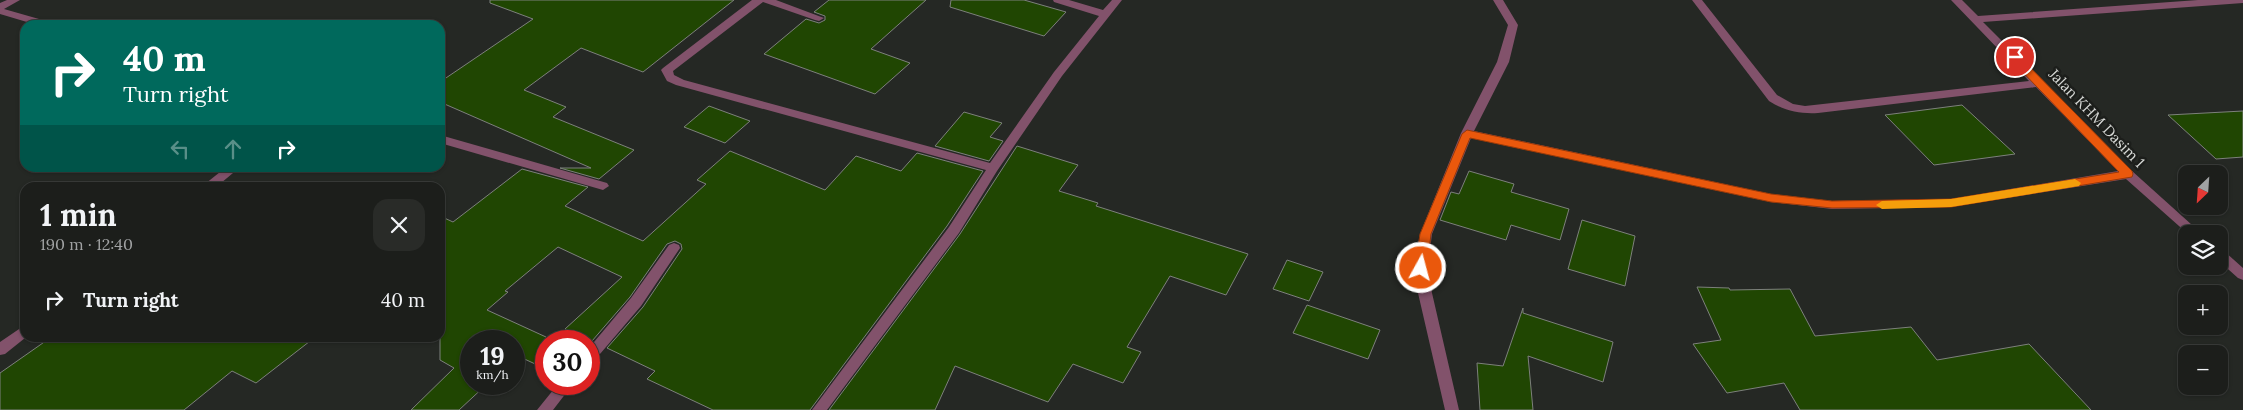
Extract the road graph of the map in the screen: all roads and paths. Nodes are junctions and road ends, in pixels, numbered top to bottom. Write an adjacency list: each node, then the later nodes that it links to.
1 (15, 0): 10 (street)
2 (759, 0): 18 (street)
3 (766, 0): 12 (street)
4 (1058, 0): 11 (street)
5 (1117, 0): 11 (street)
6 (1498, 0): 16 (street)
7 (1697, 0): 15 (street)
8 (1956, 0): 13 (street, Jalan KHM Dasim 1)
9 (2242, 0): 13 (street)
10 (0, 9): 14 (street)
11 (1105, 14): 18 (street)
12 (819, 18)
13 (1977, 19): 15 (street, Jalan KHM Dasim 1)
14 (34, 20)
15 (2040, 83): 20 (street, Jalan KHM Dasim 1)
16 (1467, 134): 20 (street); 33 (street)
17 (445, 139): 22 (street)
18 (993, 168): 32 (street)
19 (228, 172): 21 (street)
20 (2128, 174): 23 (street, Jalan KHM Dasim 1)
21 (214, 182)
22 (603, 186)
23 (2186, 225)
24 (674, 248): 28 (street)
25 (2228, 262): 26 (street)
26 (2243, 275)
27 (20, 334): 29 (street)
28 (600, 344)
29 (0, 350)
30 (557, 395): 31 (street)
31 (544, 410)
32 (819, 410)
33 (1452, 410)

